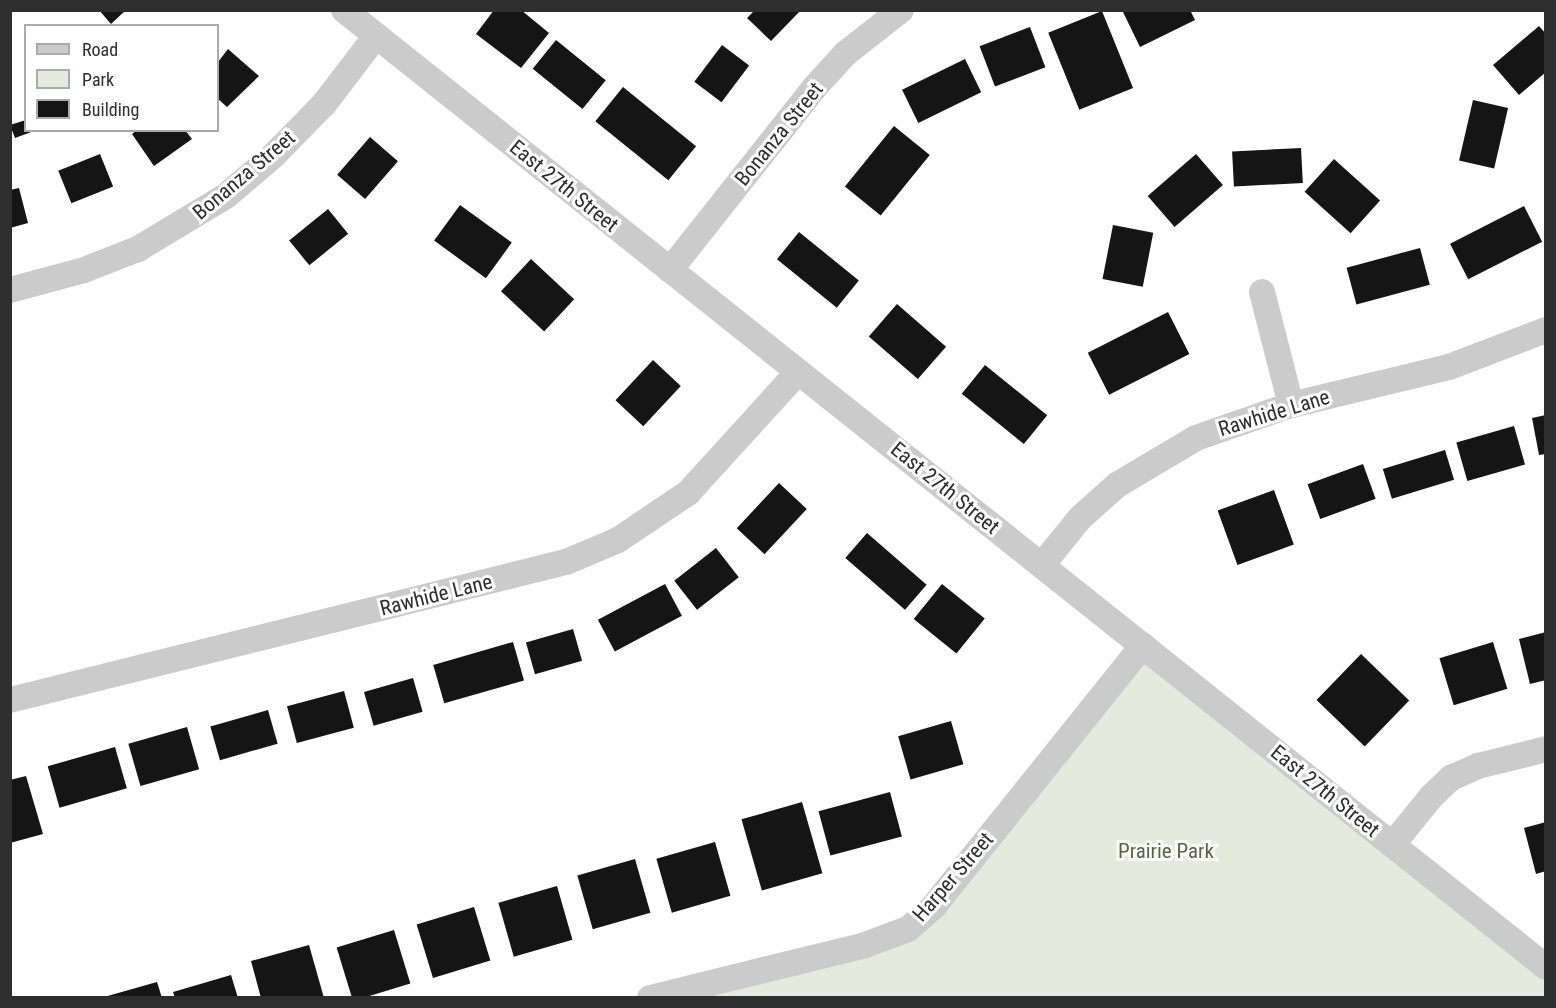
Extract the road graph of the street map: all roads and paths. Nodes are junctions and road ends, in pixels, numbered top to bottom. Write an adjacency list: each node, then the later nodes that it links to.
1 (344, 10): 3 (street, East 27th Street)
2 (901, 10): 4 (street, Bonanza Street)
3 (376, 36): 4 (street, East 27th Street); 5 (street, Bonanza Street)
4 (670, 270): 8 (street, East 27th Street)
5 (10, 290)
6 (1262, 292): 9 (street)
7 (1545, 330): 9 (street, Rawhide Lane)
8 (798, 372): 10 (street, East 27th Street); 12 (street, Rawhide Lane)
9 (1291, 405): 10 (street, Rawhide Lane)
10 (1042, 565): 11 (street, East 27th Street)
11 (1143, 645): 14 (street, East 27th Street); 16 (street, Harper Street)
12 (10, 700)
13 (1545, 749): 14 (street)
14 (1392, 845): 15 (street, East 27th Street)
15 (1545, 967)
16 (650, 998)

